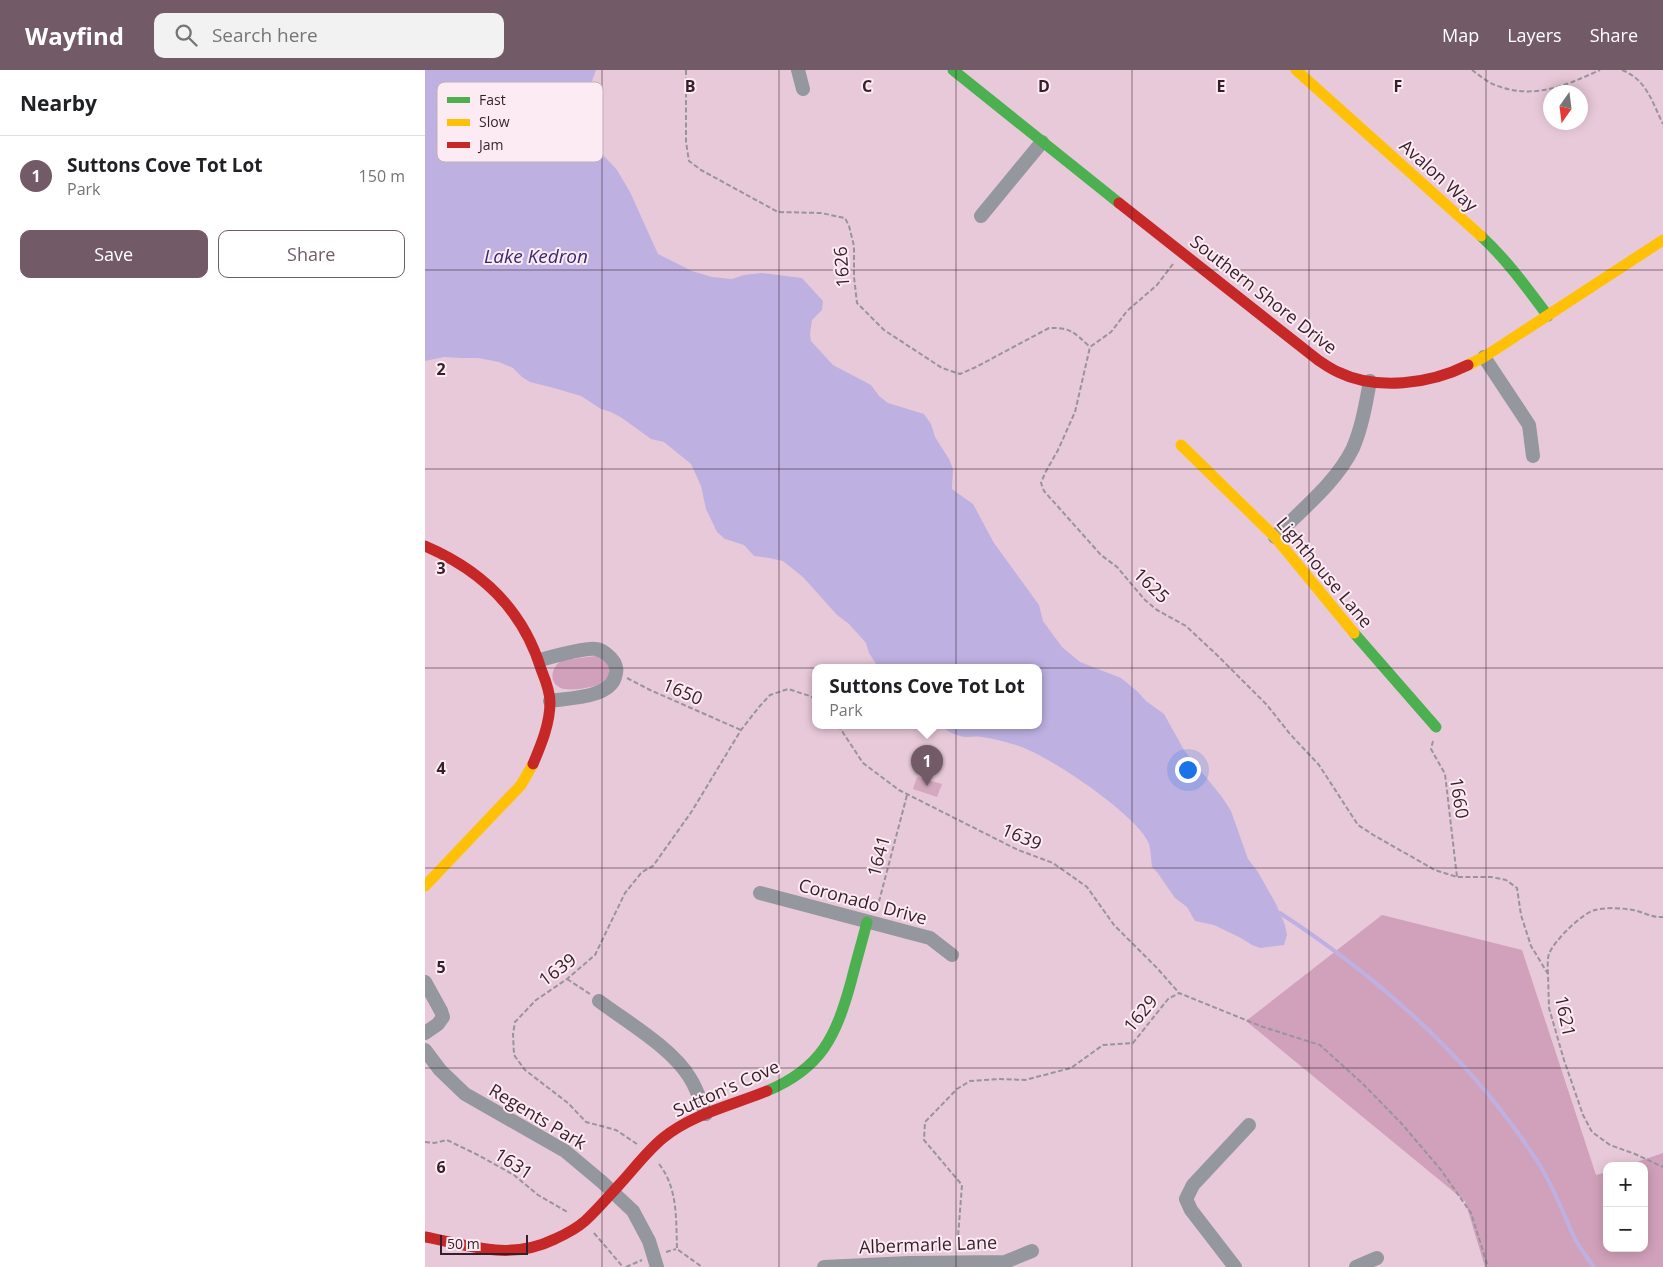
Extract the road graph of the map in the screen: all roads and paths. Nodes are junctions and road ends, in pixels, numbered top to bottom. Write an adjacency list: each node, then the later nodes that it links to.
1 (686, 70): 15 (path, 1626)
2 (798, 70): 8 (street)
3 (953, 70): 10 (street, Southern Shore Drive)
4 (1296, 70): 14 (street, Avalon Way)
5 (1472, 70): 6 (path)
6 (1600, 70)
7 (1622, 70): 9 (path)
8 (803, 89)
9 (1663, 124)
10 (1042, 142): 11 (street); 13 (street, Southern Shore Drive)
11 (981, 216)
12 (1663, 240): 14 (street, Southern Shore Drive)
13 (1182, 252): 15 (path); 17 (street, Southern Shore Drive)
14 (1548, 316): 16 (street, Southern Shore Drive)
15 (1090, 347): 30 (path, 1625)
16 (1484, 357): 17 (street, Southern Shore Drive); 19 (street)
17 (1370, 381): 20 (street)
18 (1181, 445): 20 (street, Lighthouse Lane)
19 (1533, 456)
20 (1275, 537): 26 (street, Lighthouse Lane)
21 (425, 546): 22 (street)
22 (540, 660): 23 (street); 25 (street)
23 (617, 672): 25 (street); 28 (path, 1650)
24 (812, 697): 28 (path, 1639)
25 (550, 701): 31 (street)
26 (1436, 727): 30 (path, 1660)
27 (841, 729): 29 (path, 1639)
28 (741, 730): 37 (path, 1639)
29 (908, 795): 34 (path, 1641); 39 (path, 1639)
30 (1457, 877): 36 (path, 1621)
31 (425, 886)
32 (760, 893): 34 (street, Coronado Drive)
33 (1663, 917): 36 (path)
34 (870, 923): 35 (street, Coronado Drive); 43 (street, Sutton's Cove)
35 (952, 955)
36 (1548, 974): 47 (path, 1621)
37 (567, 979): 40 (path); 46 (path, 1639)
38 (425, 982): 41 (street)
39 (1179, 993): 53 (path, 1629); 60 (path, 1629)
40 (599, 1001): 43 (street)
41 (425, 1033)
42 (425, 1050): 48 (street, Regents Park)
43 (706, 1114): 46 (street, Sutton's Cove)
44 (1249, 1125): 58 (street)
45 (425, 1142): 49 (path, 1631)
46 (649, 1152): 48 (street, Sutton's Cove); 56 (path, 1639)
47 (1663, 1167)
48 (613, 1193): 49 (street, Sutton's Cove); 55 (street, Regents Park)
49 (584, 1222): 50 (street, Sutton's Cove); 54 (path, 1631)
50 (425, 1237)
51 (1032, 1251): 53 (street, Albermarle Lane)
52 (1377, 1258): 59 (street)
53 (957, 1262): 57 (street, Albermarle Lane)
54 (623, 1267)
55 (657, 1267)
56 (702, 1267)
57 (824, 1267)
58 (1235, 1267)
59 (1356, 1267)
60 (1488, 1267)

